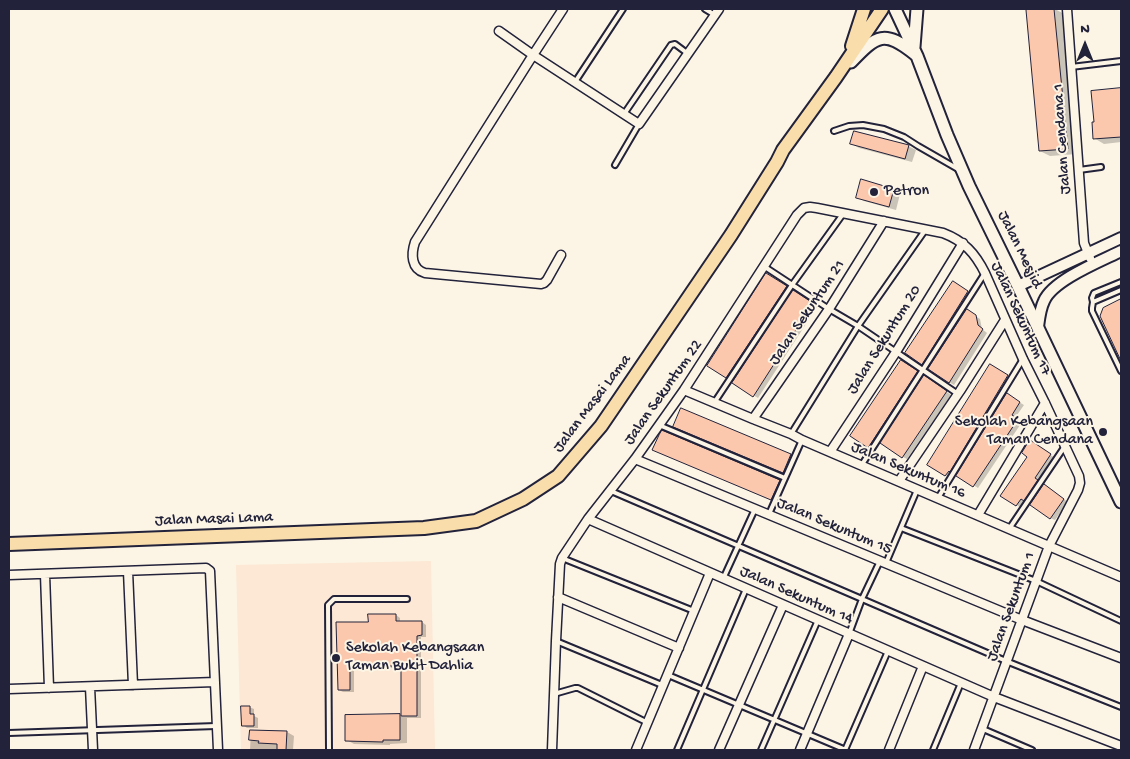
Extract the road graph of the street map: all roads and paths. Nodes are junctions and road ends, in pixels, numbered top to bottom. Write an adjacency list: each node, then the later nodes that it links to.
1 (563, 9): 13 (street)
2 (623, 9): 18 (lane)
3 (705, 9): 9 (lane)
4 (864, 9): 14 (main road)
5 (882, 9): 14 (main road, Jalan Masai Lama)
6 (895, 9): 11 (main road, Jalan Mesjid)
7 (917, 9): 11 (main road)
8 (1067, 9): 16 (street, Jalan Cendana 1)
9 (717, 12): 12 (street)
10 (499, 31): 13 (street)
11 (915, 52): 17 (main road); 25 (main road, Jalan Mesjid)
12 (688, 54): 19 (lane); 20 (street)
13 (533, 55): 18 (street); 34 (street)
14 (847, 61): 17 (main road, Jalan Masai Lama)
15 (1121, 61): 16 (lane)
16 (1071, 67): 24 (street, Jalan Cendana 1)
17 (836, 77): 76 (main road, Jalan Masai Lama)
18 (575, 82): 19 (street)
19 (624, 114): 20 (street)
20 (640, 124): 22 (lane)
21 (834, 131): 25 (lane)
22 (615, 165)
23 (1101, 167): 24 (lane)
24 (1079, 170): 33 (street, Jalan Cendana 1)
25 (963, 172): 40 (main road, Jalan Mesjid)
26 (804, 208): 27 (street, Jalan Sekuntum 17); 36 (street, Jalan Sekuntum 22)
27 (844, 212): 28 (street, Jalan Sekuntum 17); 39 (lane)
28 (884, 221): 29 (street, Jalan Sekuntum 17); 43 (street, Jalan Sekuntum 21)
29 (926, 229): 31 (street, Jalan Sekuntum 17); 45 (lane)
30 (1121, 238): 33 (street)
31 (963, 243): 37 (street, Jalan Sekuntum 17); 47 (street, Jalan Sekuntum 20)
32 (1121, 251): 35 (street)
33 (1088, 254): 35 (street, Jalan Cendana 1); 40 (street)
34 (562, 255)
35 (1094, 264): 46 (street)
36 (765, 267): 39 (lane); 51 (street, Jalan Sekuntum 22)
37 (985, 273): 44 (street, Jalan Sekuntum 17); 49 (lane)
38 (1121, 282): 42 (lane)
39 (792, 284): 43 (lane); 53 (lane)
40 (1018, 286): 46 (main road, Jalan Mesjid)
41 (1121, 290): 42 (lane)
42 (1093, 302): 50 (lane)
43 (829, 309): 45 (lane); 55 (street, Jalan Sekuntum 21)
44 (1005, 320): 48 (street, Jalan Sekuntum 17); 52 (street)
45 (858, 326): 47 (lane); 57 (lane)
46 (1038, 327): 69 (main road, Jalan Mesjid)
47 (896, 352): 49 (lane); 60 (street, Jalan Sekuntum 20)
48 (1023, 359): 54 (street, Jalan Sekuntum 17); 68 (lane)
49 (922, 369): 52 (lane); 62 (lane)
50 (1121, 371)
51 (684, 390): 53 (street, Jalan Sekuntum 16); 56 (street, Jalan Sekuntum 22)
52 (958, 394): 65 (street)
53 (714, 403): 55 (street, Jalan Sekuntum 16)
54 (1045, 403): 59 (street, Jalan Sekuntum 17); 72 (street)
55 (753, 419): 57 (street, Jalan Sekuntum 16)
56 (659, 425): 61 (street, Jalan Sekuntum 22); 64 (lane)
57 (791, 434): 58 (street, Jalan Sekuntum 16)
58 (802, 440): 60 (street, Jalan Sekuntum 16); 64 (lane)
59 (1065, 446): 63 (street, Jalan Sekuntum 17); 75 (lane)
60 (830, 452): 62 (street, Jalan Sekuntum 16)
61 (635, 459): 67 (street, Jalan Sekuntum 22); 70 (street, Jalan Sekuntum 15)
62 (861, 466): 65 (street, Jalan Sekuntum 16)
63 (1078, 476): 78 (street, Jalan Sekuntum 1)
64 (785, 478): 71 (lane)
65 (899, 482): 66 (street, Jalan Sekuntum 16)
66 (917, 490): 68 (street, Jalan Sekuntum 16); 74 (lane)
67 (611, 491): 73 (street, Jalan Sekuntum 22); 77 (lane)
68 (938, 498): 72 (street, Jalan Sekuntum 16)
69 (1121, 502)
70 (755, 509): 71 (street, Jalan Sekuntum 15); 77 (lane)
71 (768, 514): 80 (street, Jalan Sekuntum 15)
72 (978, 515): 75 (street, Jalan Sekuntum 16)
73 (588, 519): 79 (street, Jalan Sekuntum 22); 82 (street, Jalan Sekuntum 14)
74 (901, 528): 80 (lane); 87 (lane)
75 (1009, 529): 78 (street, Jalan Sekuntum 16)
76 (9, 544)
77 (738, 546): 86 (lane); 90 (lane)
78 (1049, 546): 85 (street, Jalan Sekuntum 16); 87 (street, Jalan Sekuntum 1)
79 (562, 558): 89 (street, Jalan Sekuntum 22); 93 (lane)
80 (883, 562): 90 (lane); 95 (street, Jalan Sekuntum 15)
81 (128, 571): 83 (street); 105 (street); 107 (street)
82 (710, 573): 86 (street, Jalan Sekuntum 14); 93 (street)
83 (45, 574): 84 (street); 110 (street)
84 (9, 575)
85 (1121, 577)
86 (723, 578): 88 (street, Jalan Sekuntum 14)
87 (1036, 581): 95 (street, Jalan Sekuntum 1); 96 (lane)
88 (747, 589): 92 (street, Jalan Sekuntum 14); 112 (lane)
89 (558, 597): 98 (street, Jalan Sekuntum 22); 99 (street)
90 (862, 598): 97 (lane); 102 (lane)
91 (407, 599): 128 (lane)
92 (784, 605): 94 (street, Jalan Sekuntum 14); 115 (street)
93 (694, 611): 99 (street)
94 (818, 620): 97 (street, Jalan Sekuntum 14); 117 (lane)
95 (1022, 620): 101 (street, Jalan Sekuntum 15); 102 (street, Jalan Sekuntum 1)
96 (1121, 621)
97 (849, 634): 100 (street, Jalan Sekuntum 14); 123 (street)
98 (556, 641): 108 (lane); 113 (street, Jalan Sekuntum 22)
99 (679, 648): 104 (street)
100 (888, 651): 103 (street, Jalan Sekuntum 14); 134 (lane)
101 (1121, 658)
102 (1006, 661): 114 (street, Jalan Sekuntum 1); 116 (lane)
103 (923, 666): 106 (street, Jalan Sekuntum 14); 135 (street)
104 (668, 675): 108 (street); 112 (lane)
105 (215, 682): 107 (street); 119 (street)
106 (961, 683): 114 (street, Jalan Sekuntum 14); 136 (lane)
107 (133, 685): 109 (street)
108 (663, 685): 118 (street)
109 (90, 687): 110 (street); 121 (street)
110 (49, 688): 111 (street)
111 (9, 689)
112 (703, 690): 115 (lane); 130 (lane)
113 (554, 694): 118 (lane); 129 (street, Jalan Sekuntum 22)
114 (994, 697): 120 (street, Jalan Sekuntum 1); 124 (street, Jalan Sekuntum 14)
115 (739, 705): 117 (lane); 131 (street)
116 (1121, 707)
117 (774, 720): 123 (lane); 132 (lane)
118 (648, 723): 125 (street)
119 (217, 726): 121 (lane); 127 (street)
120 (983, 729): 137 (street, Jalan Sekuntum 1); 138 (lane)
121 (92, 731): 122 (lane); 126 (street)
122 (9, 733)
123 (807, 734): 133 (street); 134 (lane)
124 (1121, 746)
125 (637, 749)
126 (93, 750)
127 (218, 750)
128 (329, 750)
129 (552, 750)
130 (677, 750)
131 (719, 750)
132 (761, 750)
133 (800, 750)
134 (846, 750)
135 (889, 750)
136 (932, 750)
137 (974, 750)
138 (1032, 750)

